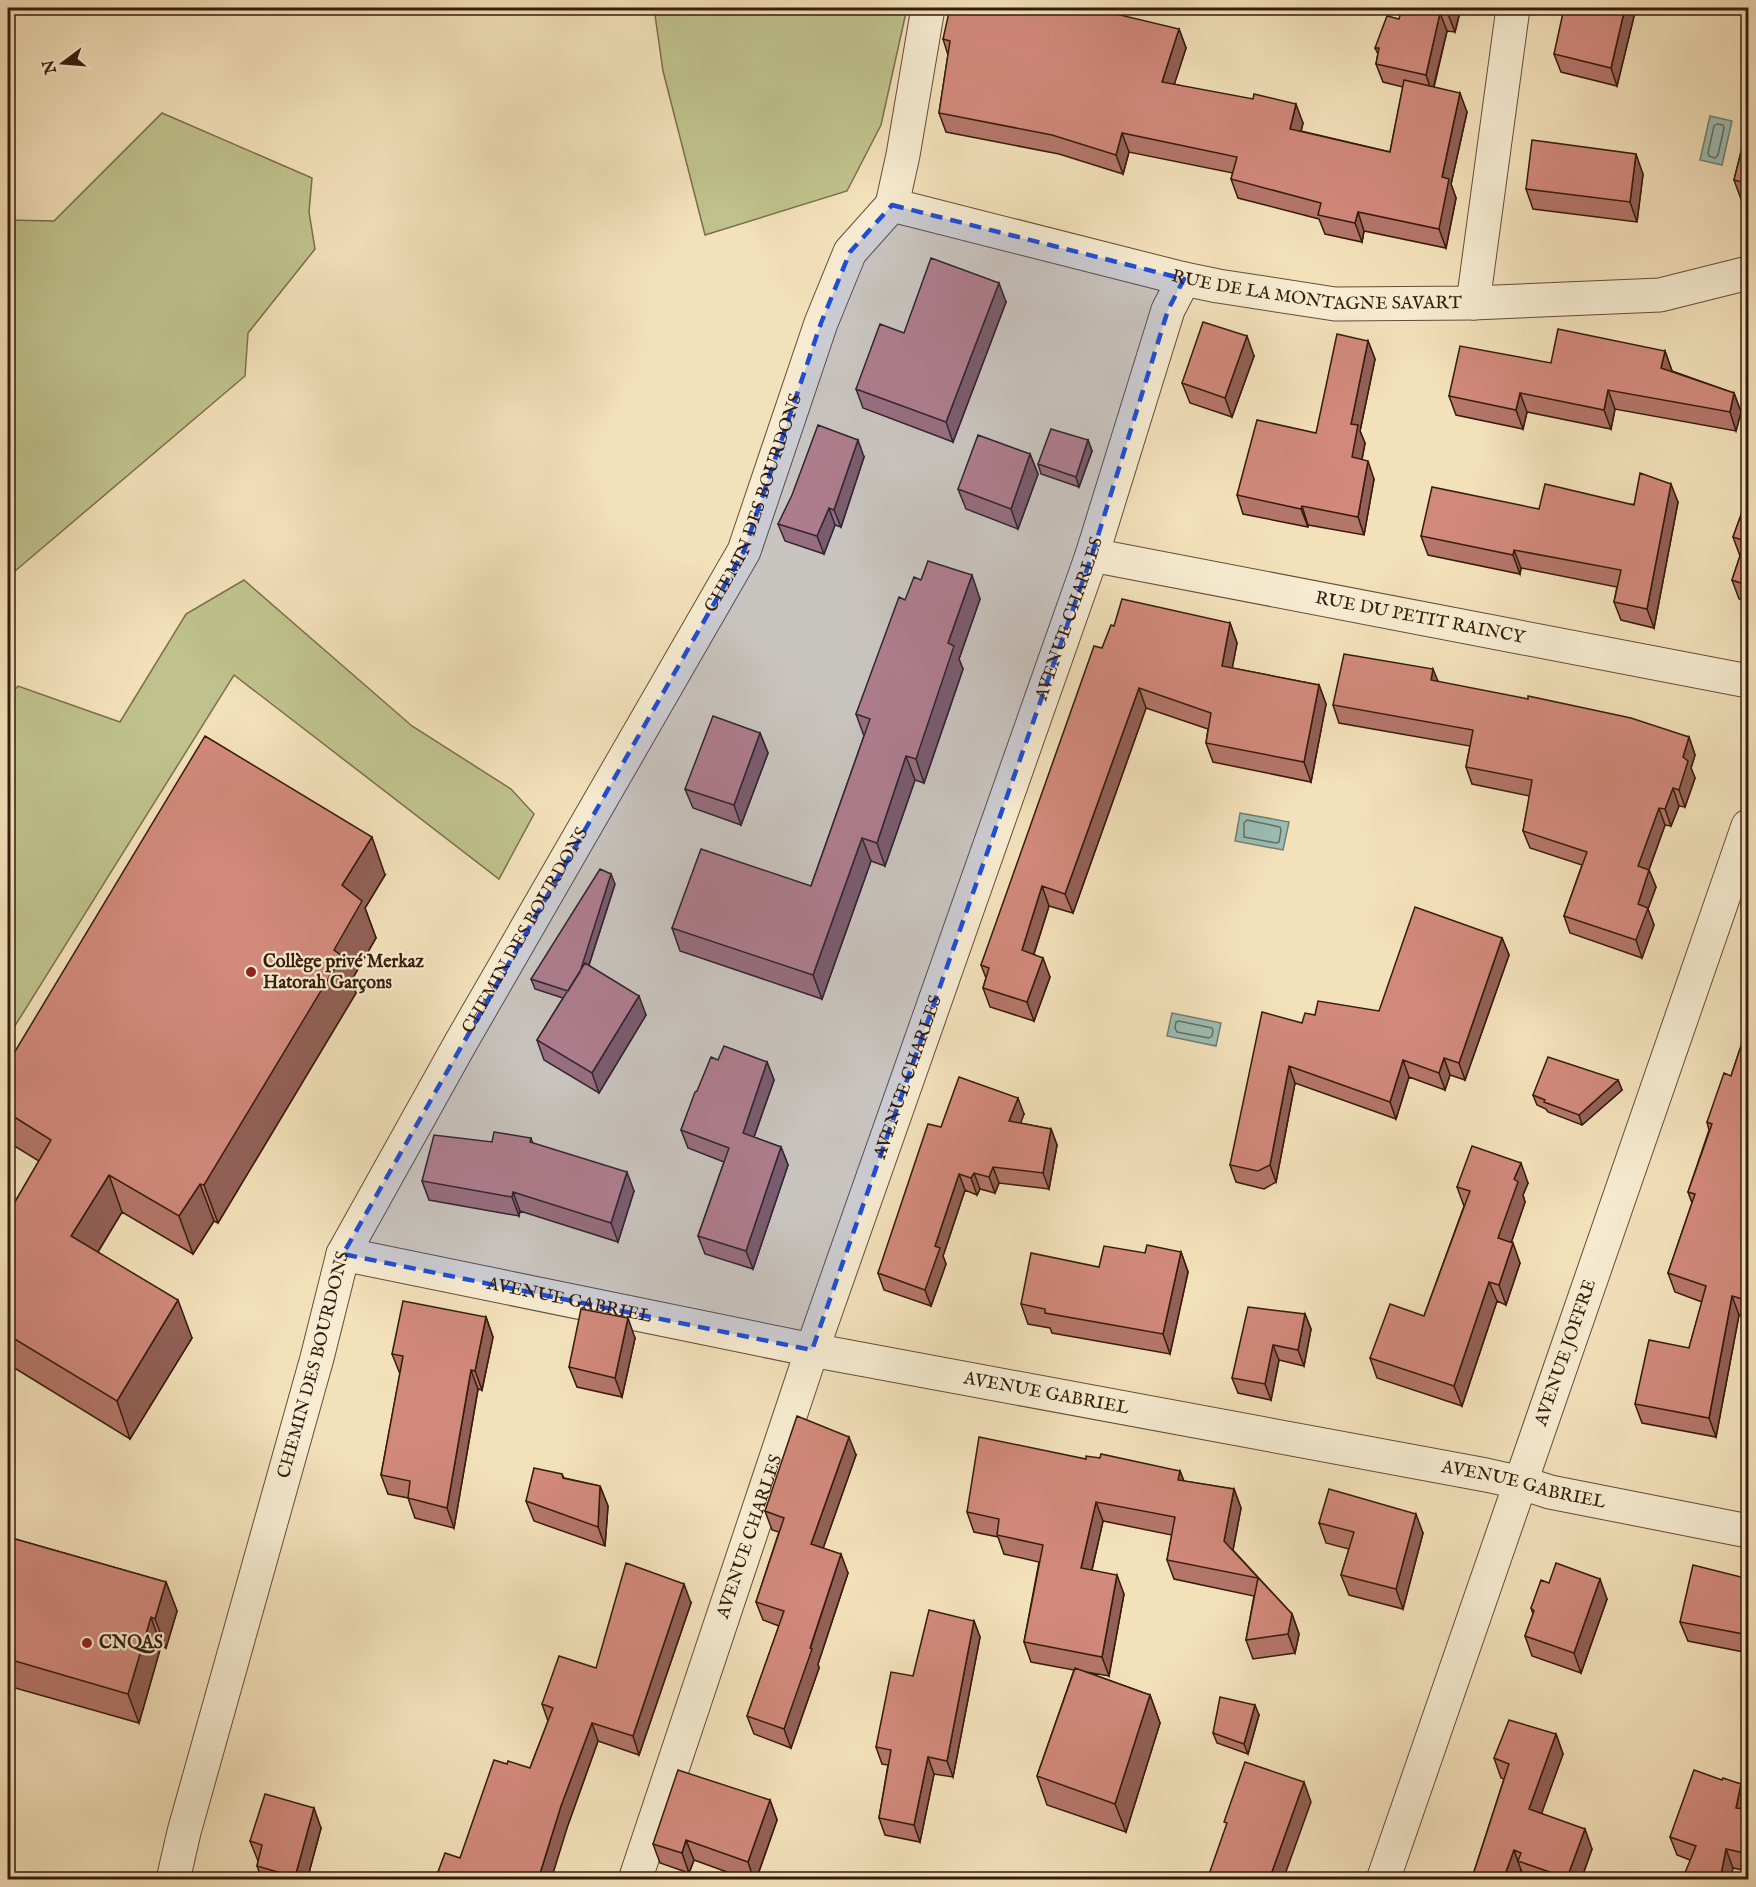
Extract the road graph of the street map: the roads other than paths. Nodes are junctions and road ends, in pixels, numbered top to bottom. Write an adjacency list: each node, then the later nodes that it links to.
1 (928, 8): 3 (street, CHEMIN DES BOURDONS)
2 (1513, 8): 6 (street)
3 (892, 205): 5 (street, RUE DE LA MONTAGNE SAVART); 10 (street, CHEMIN DES BOURDONS)
4 (1749, 273): 6 (street, RUE DE LA MONTAGNE SAVART)
5 (1184, 279): 6 (street, RUE DE LA MONTAGNE SAVART); 7 (street, AVENUE CHARLES)
6 (1473, 303)
7 (1092, 555): 8 (street, RUE DU PETIT RAINCY); 11 (street, AVENUE CHARLES)
8 (1749, 681)
9 (1749, 826): 12 (street, AVENUE JOFFRE)
10 (343, 1254): 11 (street, AVENUE GABRIEL); 14 (street, CHEMIN DES BOURDONS)
11 (812, 1350): 12 (street, AVENUE GABRIEL); 15 (street, AVENUE CHARLES)
12 (1522, 1483): 13 (street, AVENUE GABRIEL); 16 (street, AVENUE JOFFRE)
13 (1749, 1531)
14 (173, 1880)
15 (635, 1880)
16 (1383, 1880)

